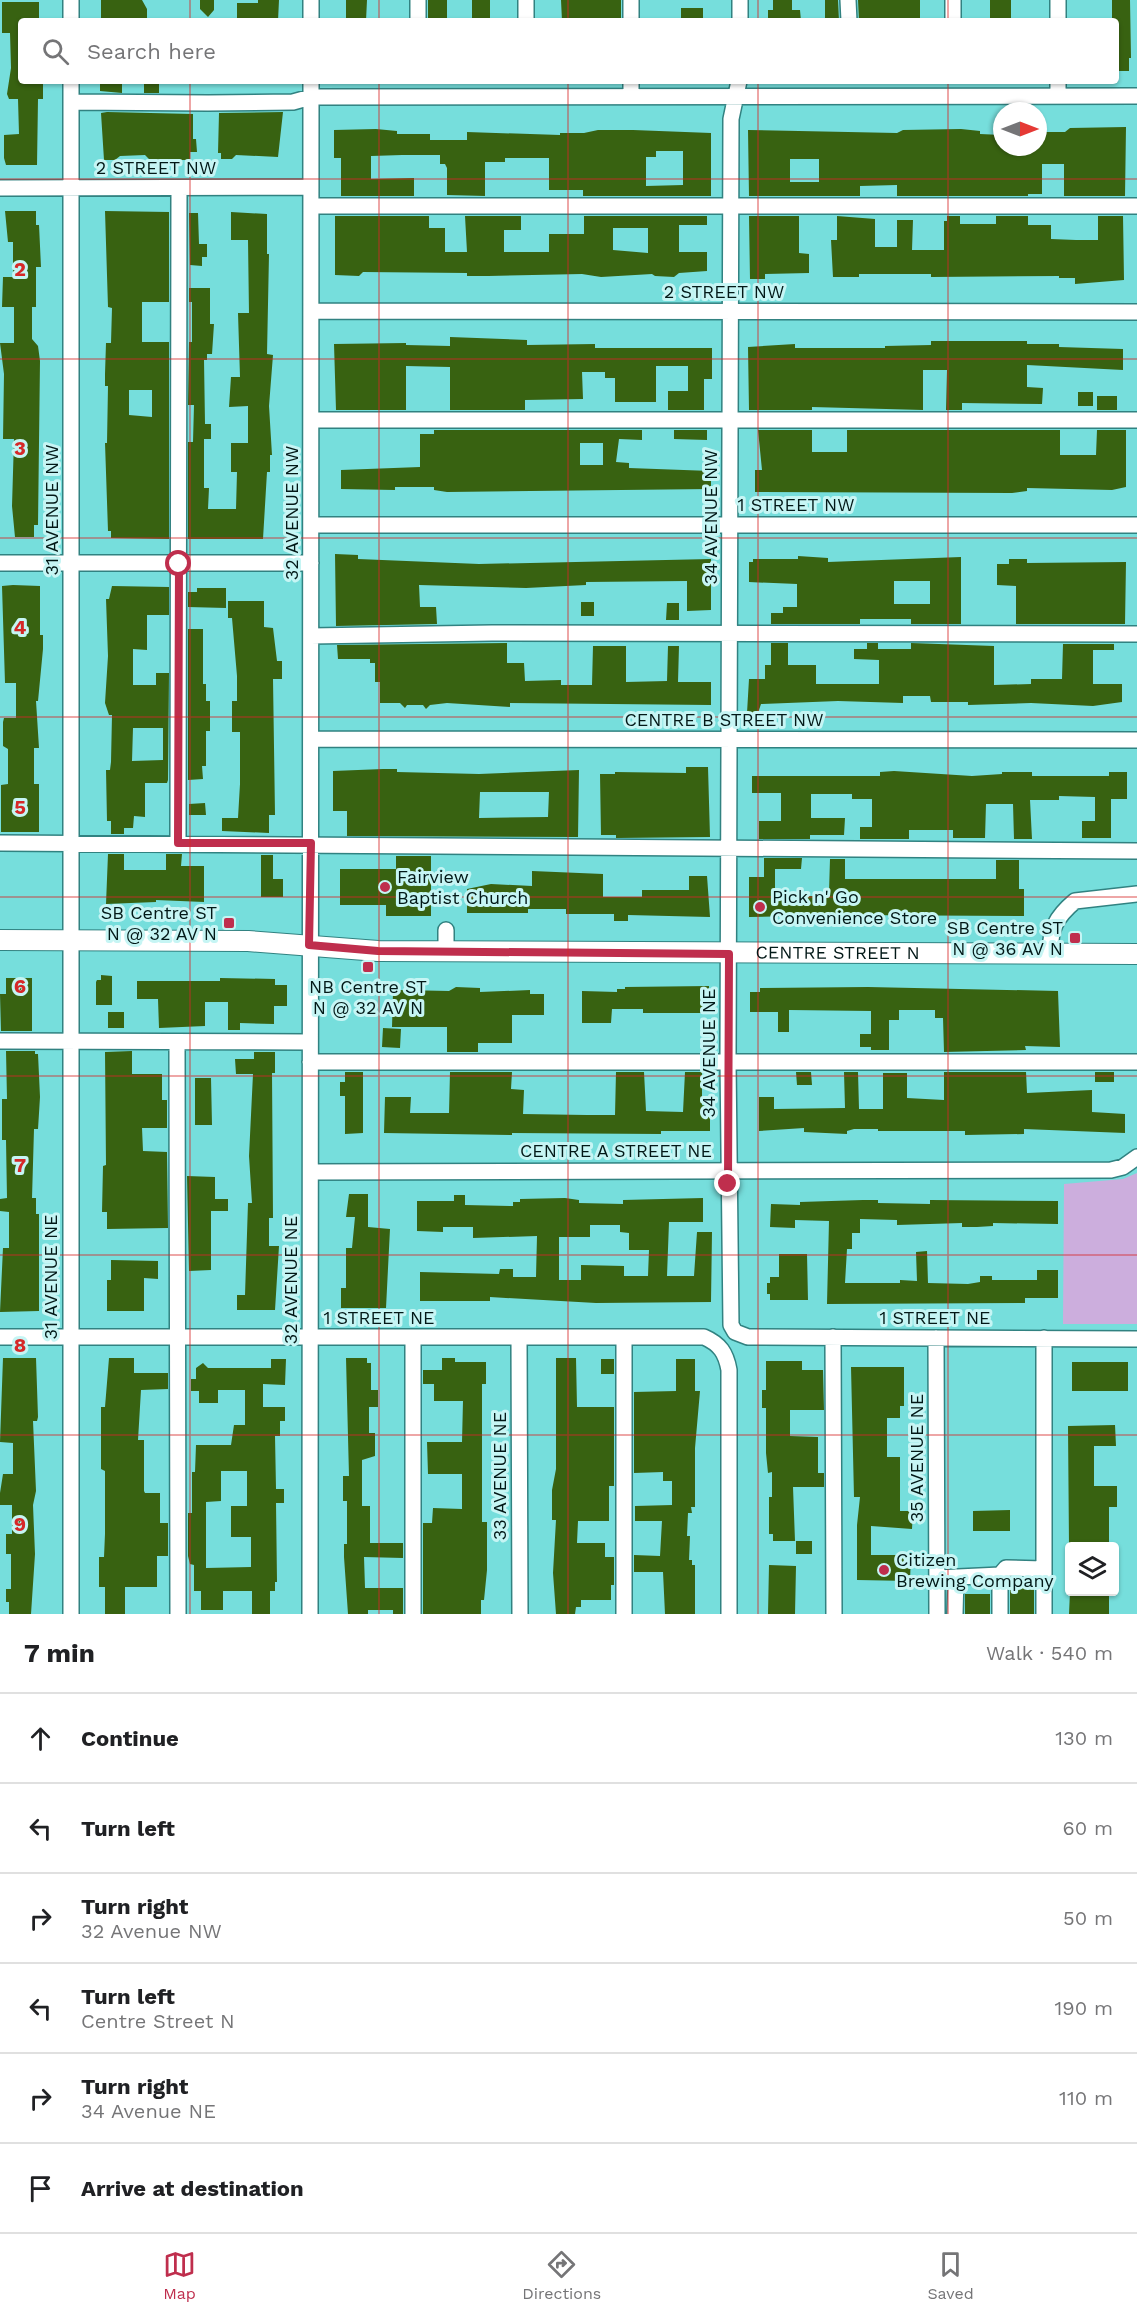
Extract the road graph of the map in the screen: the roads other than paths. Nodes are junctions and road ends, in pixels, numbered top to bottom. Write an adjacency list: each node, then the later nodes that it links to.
1 (71, 0): 10 (street)
2 (311, 0): 11 (street)
3 (418, 0): 12 (street)
4 (525, 0): 13 (street)
5 (631, 0): 14 (street)
6 (740, 0): 15 (street)
7 (848, 0): 16 (street)
8 (953, 0): 17 (street)
9 (1058, 0): 18 (street)
10 (71, 18)
11 (311, 18)
12 (418, 18)
13 (525, 18)
14 (631, 18)
15 (740, 18)
16 (849, 18)
17 (953, 18)
18 (1058, 18)
19 (71, 84): 32 (street, 31 AVENUE NW)
20 (311, 84): 29 (street, 32 AVENUE NW)
21 (738, 84): 30 (street, 34 AVENUE NW)
22 (849, 84): 31 (street)
23 (525, 88): 25 (street); 26 (street)
24 (954, 88): 27 (street); 31 (street)
25 (418, 89): 29 (street)
26 (632, 89): 30 (street)
27 (1058, 89): 28 (street)
28 (1137, 96)
29 (311, 97): 32 (street); 33 (street, 32 AVENUE NW)
30 (736, 97): 31 (street); 37 (street, 34 AVENUE NW)
31 (849, 97)
32 (71, 102): 35 (street, 31 AVENUE NW)
33 (311, 187): 36 (street, 2 STREET NW); 38 (street, 32 AVENUE NW)
34 (0, 188): 35 (street, 2 STREET NW)
35 (71, 188): 36 (street, 2 STREET NW); 50 (street, 31 AVENUE NW)
36 (179, 188): 52 (street)
37 (731, 205): 38 (street); 39 (street); 41 (street, 34 AVENUE NW)
38 (312, 206): 40 (street, 32 AVENUE NW)
39 (1137, 206)
40 (312, 311): 41 (street, 2 STREET NW); 44 (street, 32 AVENUE NW)
41 (730, 311): 42 (street, 2 STREET NW); 43 (street, 34 AVENUE NW)
42 (1137, 312)
43 (730, 419): 44 (street); 45 (street); 47 (street, 34 AVENUE NW)
44 (312, 420): 46 (street, 32 AVENUE NW)
45 (1137, 420)
46 (311, 525): 47 (street, 1 STREET NW); 51 (street, 32 AVENUE NW)
47 (730, 525): 48 (street, 1 STREET NW); 53 (street, 34 AVENUE NW)
48 (1137, 525)
49 (0, 563): 50 (street)
50 (71, 563): 52 (street); 59 (street, 31 AVENUE NW)
51 (311, 563): 52 (street); 55 (street, 32 AVENUE NW)
52 (179, 564): 61 (street)
53 (730, 633): 54 (street); 55 (street); 57 (street, 34 AVENUE NW)
54 (1137, 634)
55 (311, 636): 56 (street, 32 AVENUE NW)
56 (312, 739): 57 (street, CENTRE B STREET NW); 62 (street, 32 AVENUE NW)
57 (730, 739): 58 (street, CENTRE B STREET NW); 63 (street, 34 AVENUE NW)
58 (1137, 740)
59 (71, 842): 60 (street); 61 (street); 68 (street, 31 AVENUE NW)
60 (0, 843)
61 (178, 843): 62 (street)
62 (311, 843): 63 (street); 69 (street, 32 AVENUE NW)
63 (729, 846): 64 (street); 71 (street, 34 AVENUE NW)
64 (1137, 851)
65 (1137, 894): 72 (street)
66 (446, 930): 70 (street)
67 (0, 940): 68 (main road, CENTRE STREET N)
68 (71, 940): 69 (main road, CENTRE STREET N); 75 (street, 31 AVENUE NE)
69 (309, 945): 70 (main road, CENTRE STREET N); 77 (street, 32 AVENUE NE)
70 (446, 951): 71 (main road, CENTRE STREET N)
71 (729, 954): 72 (main road, CENTRE STREET N); 78 (street, 34 AVENUE NE)
72 (1051, 954): 73 (main road, CENTRE STREET N)
73 (1137, 954)
74 (0, 1041): 75 (street)
75 (72, 1041): 76 (street); 85 (street, 31 AVENUE NE)
76 (177, 1042): 77 (street); 91 (street)
77 (310, 1042): 79 (street, 32 AVENUE NE)
78 (728, 1061): 79 (street); 80 (street); 82 (street, 34 AVENUE NE)
79 (310, 1062): 83 (street, 32 AVENUE NE)
80 (1137, 1062)
81 (1136, 1159): 82 (street, CENTRE A STREET NE)
82 (728, 1170): 83 (street, CENTRE A STREET NE); 84 (street, 34 AVENUE NE)
83 (310, 1172): 92 (street, 32 AVENUE NE)
84 (735, 1332): 90 (street, 1 STREET NE)
85 (71, 1336): 86 (street, 1 STREET NE); 91 (street, 1 STREET NE); 100 (street, 31 AVENUE NE)
86 (0, 1337)
87 (413, 1337): 88 (street, 1 STREET NE); 92 (street, 1 STREET NE); 103 (street)
88 (519, 1337): 89 (street, 1 STREET NE); 104 (street, 33 AVENUE NE)
89 (624, 1337): 105 (street); 106 (street, 1 STREET NE)
90 (833, 1337): 93 (street, 1 STREET NE); 107 (street)
91 (176, 1338): 92 (street, 1 STREET NE); 101 (street)
92 (311, 1338): 102 (street, 32 AVENUE NE)
93 (936, 1338): 94 (street, 1 STREET NE); 99 (street, 35 AVENUE NE)
94 (1044, 1338): 95 (street, 1 STREET NE); 96 (street)
95 (1137, 1339)
96 (1044, 1569): 97 (street); 111 (street)
97 (1000, 1575): 98 (street); 110 (street)
98 (956, 1577): 99 (street); 109 (street)
99 (937, 1578): 108 (street, 35 AVENUE NE)
100 (71, 1614)
101 (178, 1614)
102 (310, 1614)
103 (413, 1614)
104 (520, 1614)
105 (624, 1614)
106 (729, 1614)
107 (834, 1614)
108 (937, 1614)
109 (955, 1614)
110 (1000, 1614)
111 (1044, 1614)

